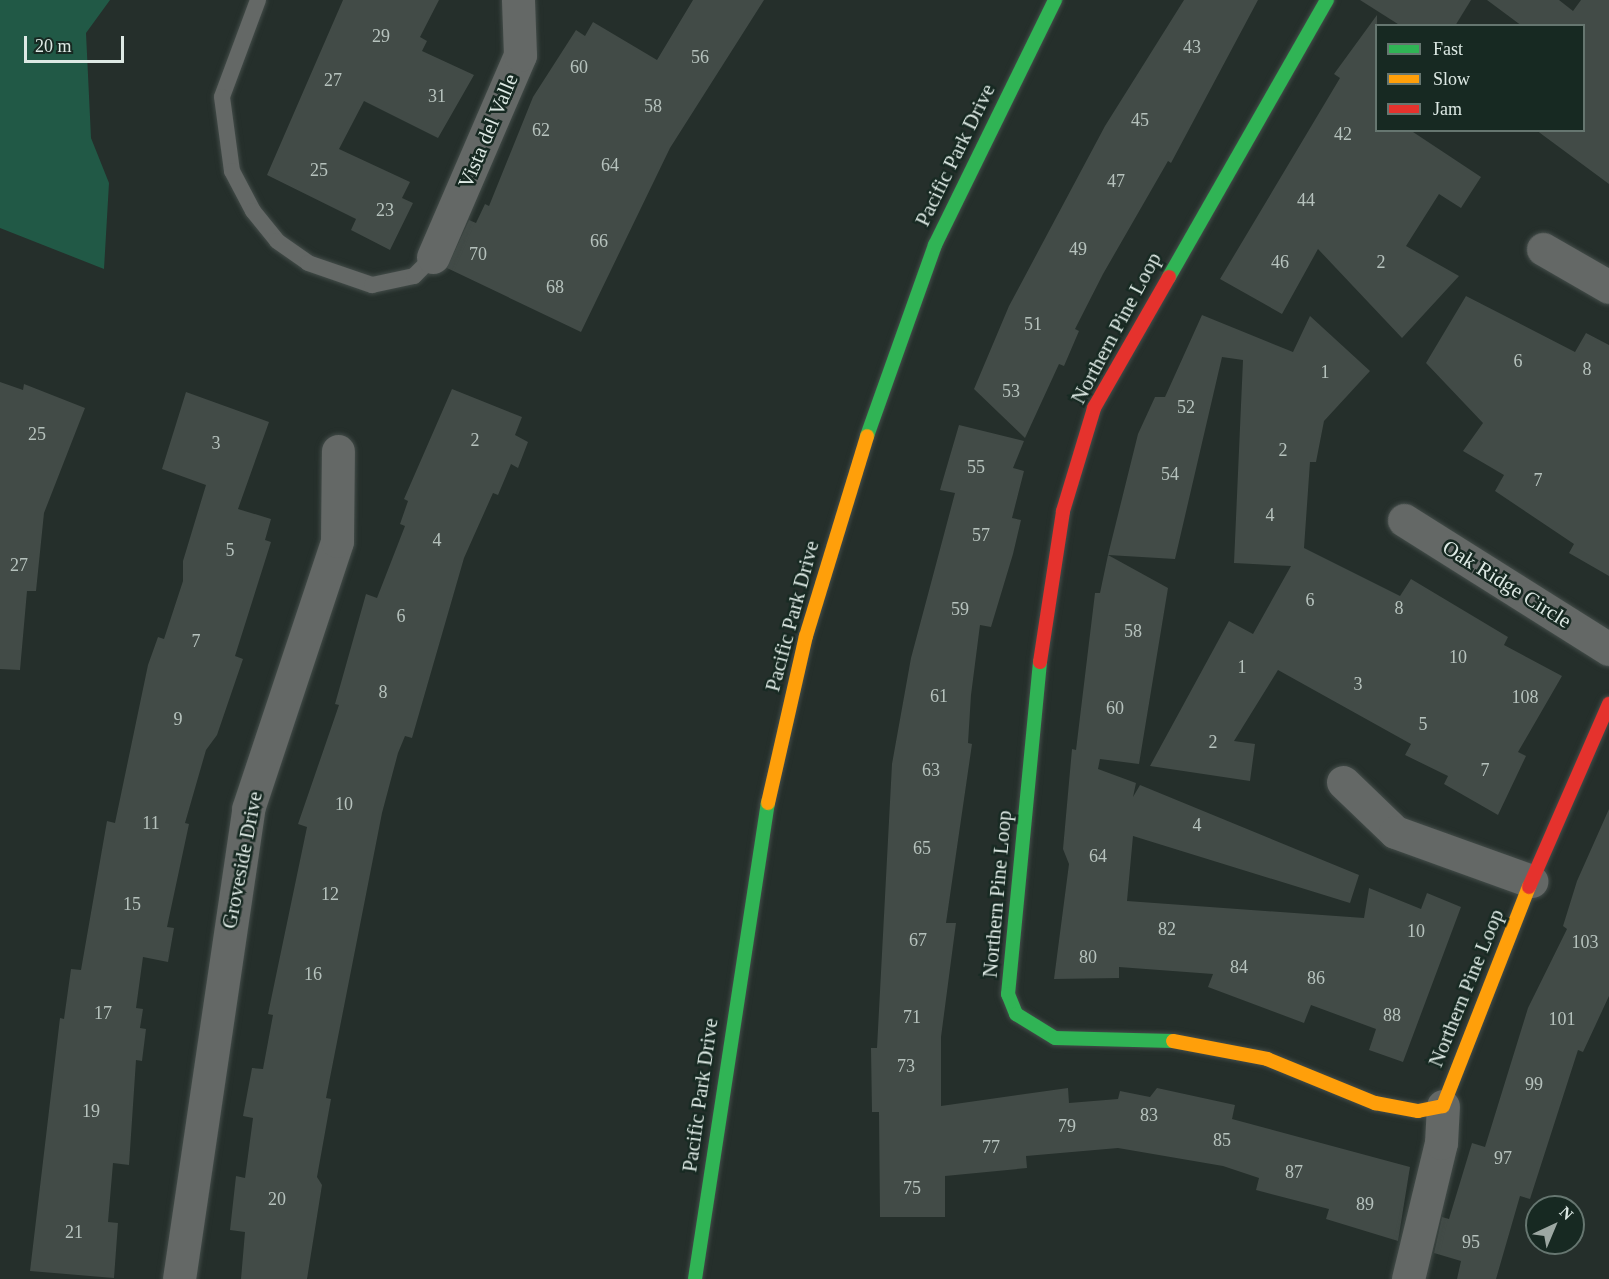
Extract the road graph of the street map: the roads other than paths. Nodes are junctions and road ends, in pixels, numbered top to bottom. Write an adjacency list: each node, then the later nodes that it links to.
1 (258, 0): 6 (lane)
2 (518, 0): 6 (street, Vista del Valle)
3 (1055, 0): 16 (street, Pacific Park Drive)
4 (1327, 0): 14 (street, Northern Pine Loop)
5 (1544, 249): 7 (street)
6 (433, 257)
7 (1609, 287)
8 (338, 451): 15 (street, Groveside Drive)
9 (1404, 520): 10 (street, Oak Ridge Circle)
10 (1609, 649)
11 (1609, 704): 13 (street, Northern Pine Loop)
12 (1343, 782): 13 (street)
13 (1531, 881): 14 (street, Northern Pine Loop)
14 (1443, 1106): 17 (street)
15 (178, 1279)
16 (695, 1279)
17 (1408, 1279)

